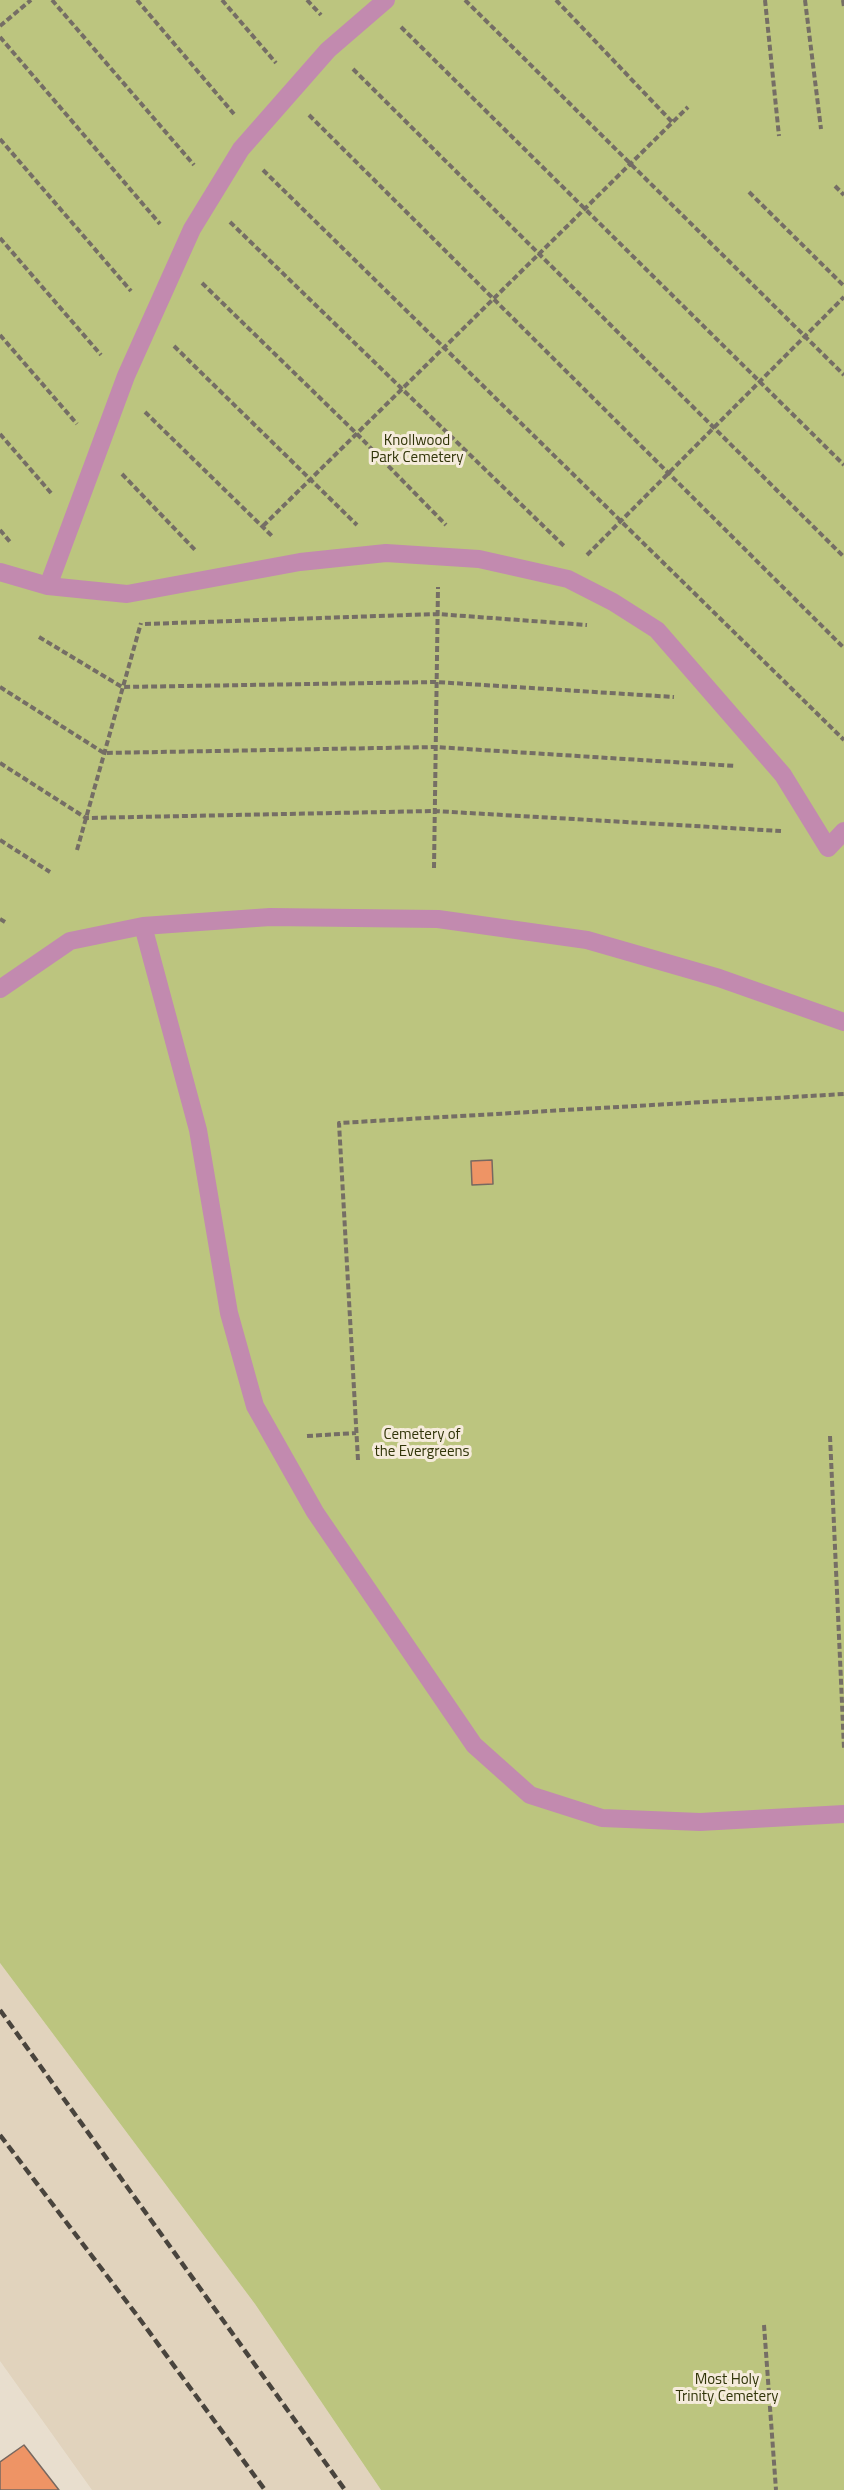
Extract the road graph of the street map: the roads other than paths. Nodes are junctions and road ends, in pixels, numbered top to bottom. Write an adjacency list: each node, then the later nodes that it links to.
1 (383, 3): 3 (lane)
2 (0, 572): 3 (lane)
3 (48, 586): 4 (lane)
4 (844, 831)
5 (143, 926): 6 (lane); 7 (lane); 8 (lane)
6 (0, 989)
7 (844, 1022)
8 (844, 1814)

